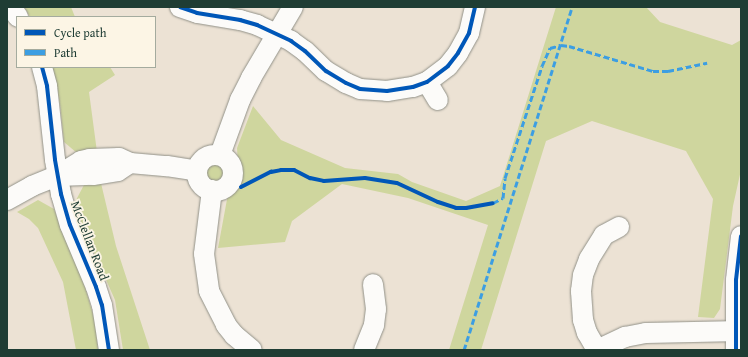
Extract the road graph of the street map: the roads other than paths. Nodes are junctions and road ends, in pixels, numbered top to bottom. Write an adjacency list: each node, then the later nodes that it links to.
1 (11, 7): 5 (street)
2 (180, 7): 6 (street)
3 (293, 7): 6 (street)
4 (475, 7): 8 (street)
5 (17, 16)
6 (278, 35): 8 (street); 10 (street)
7 (42, 68): 12 (street, McClellan Road)
8 (427, 82): 9 (street)
9 (438, 100)
10 (220, 155): 11 (street); 13 (street)
11 (197, 171): 12 (street); 13 (street)
12 (57, 176): 14 (street); 19 (street, McClellan Road)
13 (212, 190): 20 (street)
14 (7, 200)
15 (619, 227): 22 (street)
16 (741, 236): 18 (street)
17 (373, 284): 21 (street)
18 (738, 337): 22 (street)
19 (109, 350)
20 (252, 350)
21 (364, 350)
22 (597, 350)

